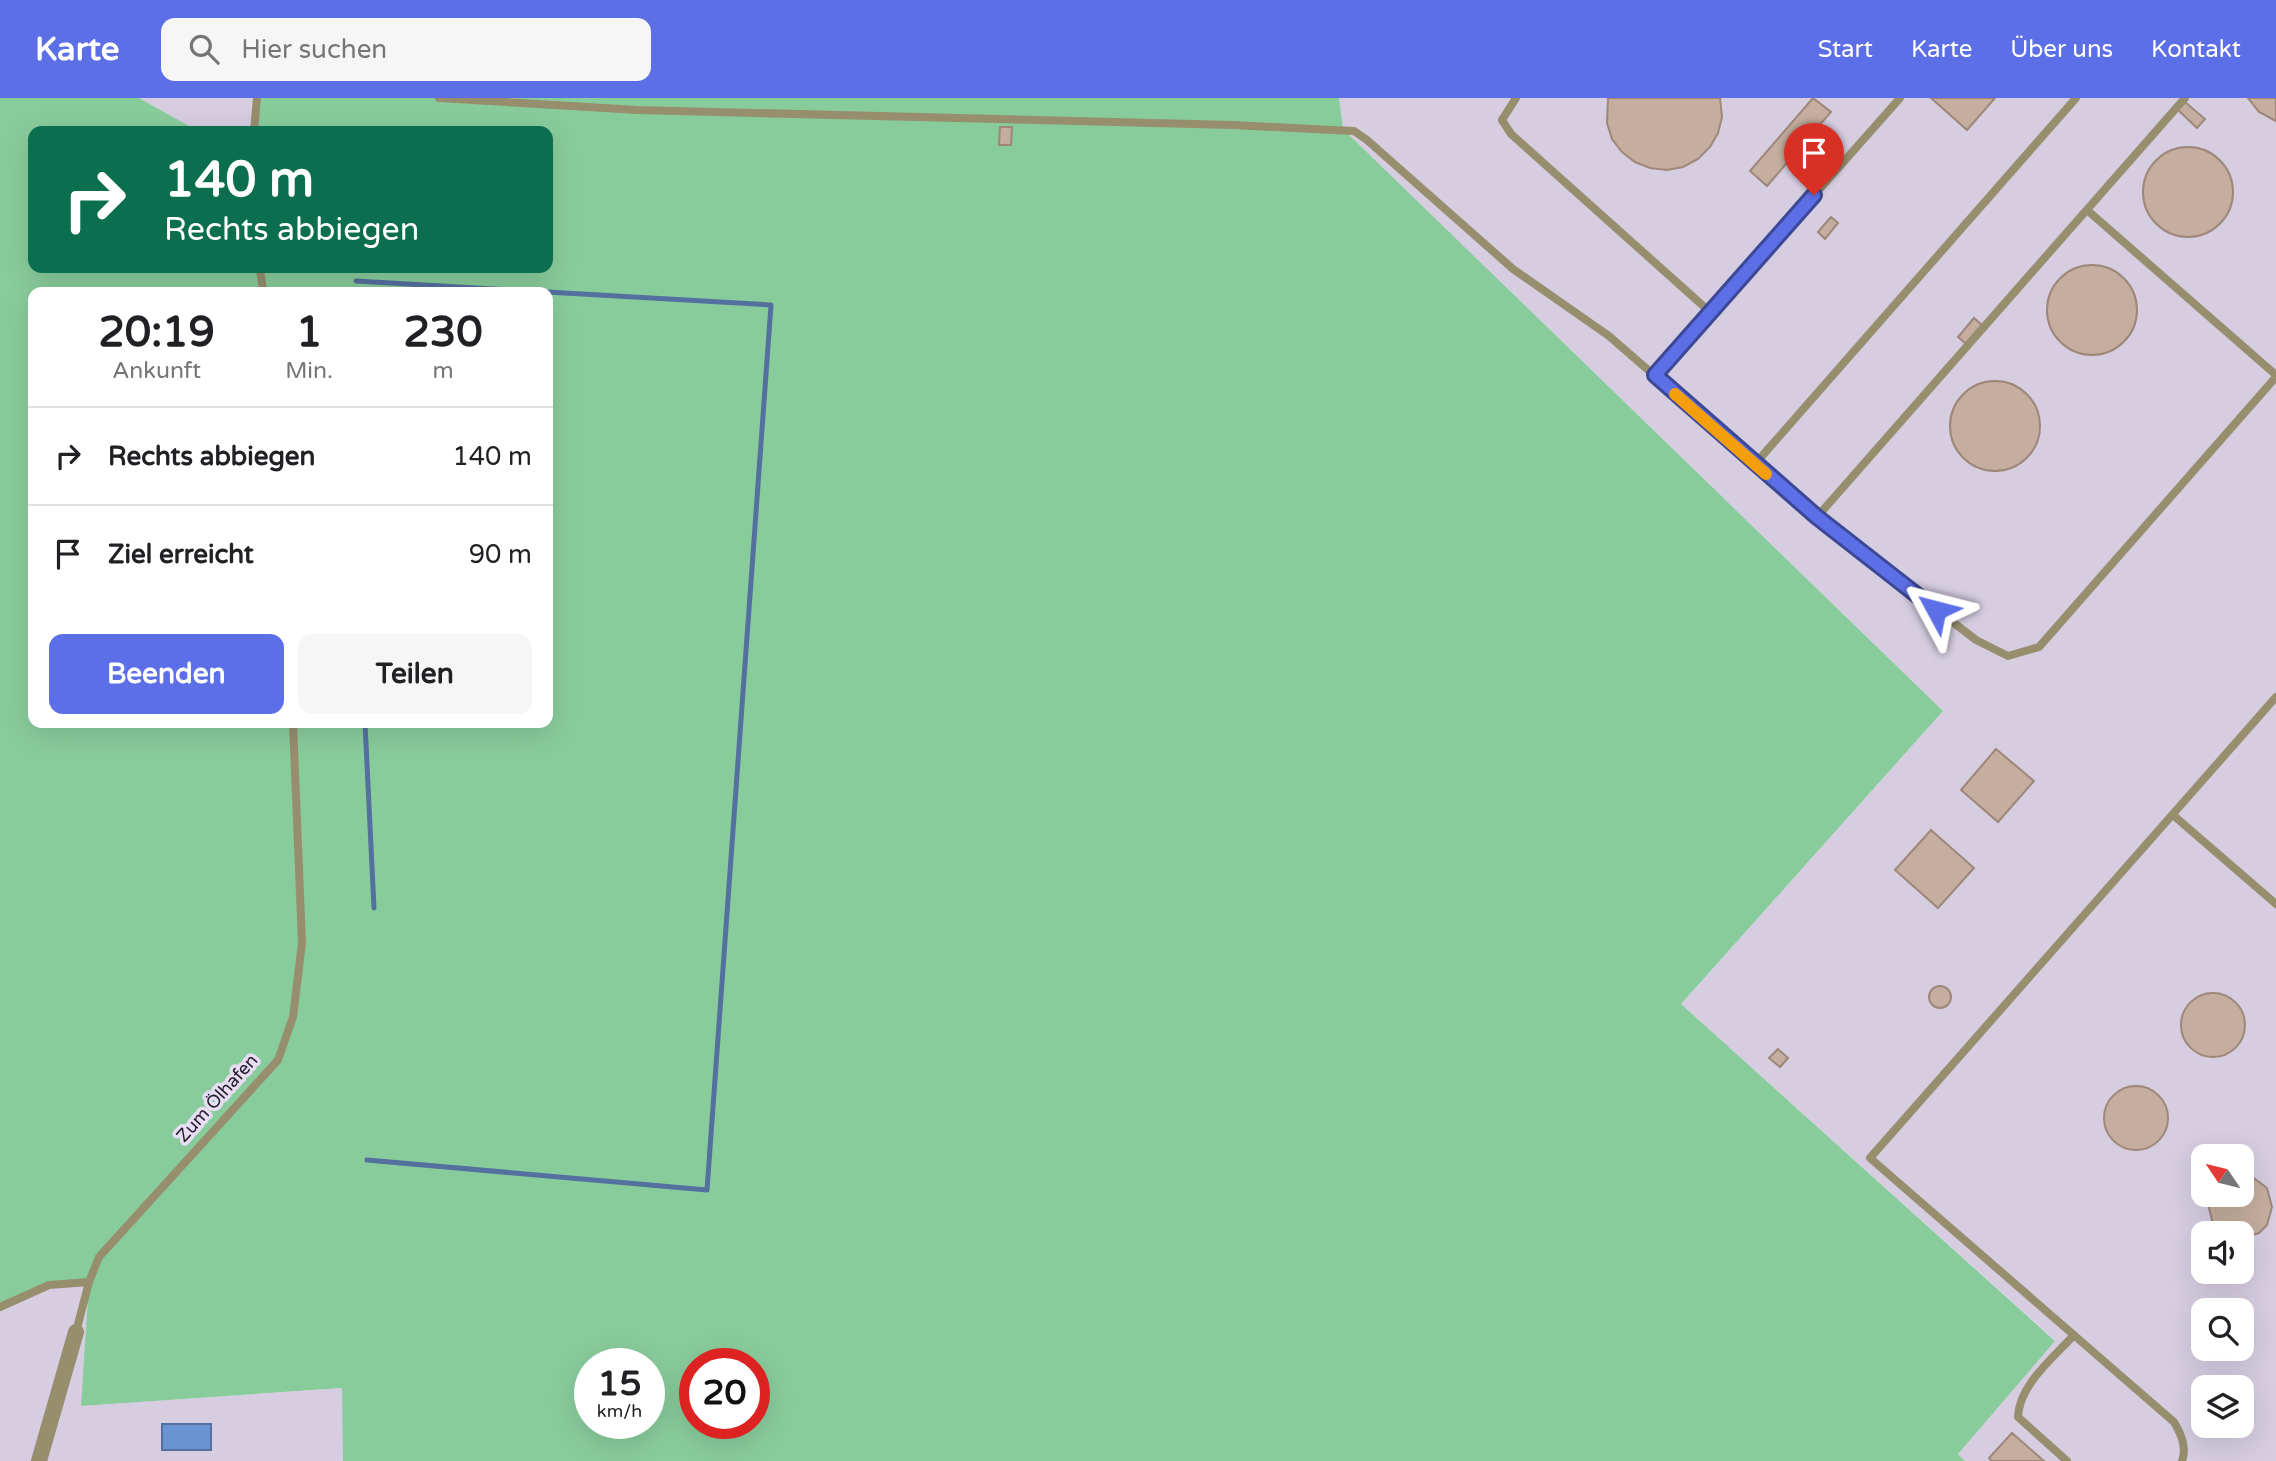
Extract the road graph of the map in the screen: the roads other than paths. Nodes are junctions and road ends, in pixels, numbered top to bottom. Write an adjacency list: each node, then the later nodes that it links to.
1 (257, 98): 9 (lane)
2 (439, 98): 8 (lane)
3 (639, 98): 8 (lane)
4 (1516, 98): 11 (lane)
5 (1900, 98): 11 (lane)
6 (2076, 98): 14 (lane)
7 (2185, 98): 10 (lane)
8 (638, 110): 12 (lane)
9 (254, 126)
10 (2088, 210): 13 (lane); 15 (lane)
11 (1710, 312): 12 (lane)
12 (1655, 375): 14 (lane)
13 (2276, 376): 15 (lane)
14 (1755, 464): 15 (lane)
15 (1817, 517)
16 (2276, 696): 18 (lane)
17 (293, 728): 20 (lane, Zum Ölhafen)
18 (2173, 815): 19 (lane); 23 (lane)
19 (2276, 904)
20 (89, 1282): 21 (lane); 22 (lane, Zum Ölhafen)
21 (0, 1307)
22 (76, 1332): 24 (street, Zum Ölhafen)
23 (2074, 1335): 25 (lane); 26 (lane)
24 (39, 1461)
25 (2067, 1461)
26 (2182, 1461)

